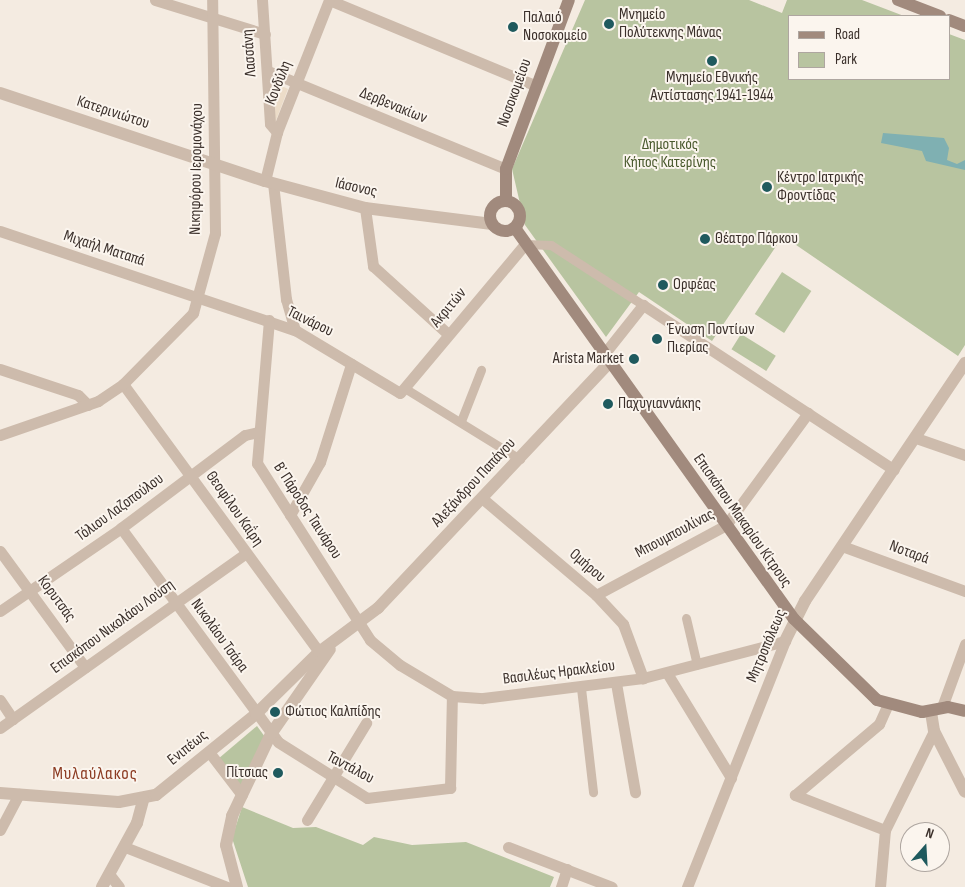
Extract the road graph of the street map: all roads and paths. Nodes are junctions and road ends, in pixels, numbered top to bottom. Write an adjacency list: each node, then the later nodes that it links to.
1 (155, 0): 8 (street)
2 (212, 0): 8 (street, Νικηφόρου Ιερομονάχου)
3 (262, 0): 11 (street, Λασσάνη)
4 (329, 0): 13 (street, Κονδύλη); 14 (street)
5 (569, 0): 14 (main road, Νοσοκομείου)
6 (898, 0): 7 (main road)
7 (937, 15)
8 (212, 19): 11 (street); 17 (street, Νικηφόρου Ιερομονάχου)
9 (950, 20): 10 (main road)
10 (965, 26)
11 (265, 34): 12 (street, Λασσάνη)
12 (268, 71): 13 (street, Δερβενακίων); 16 (street, Λασσάνη)
13 (296, 84): 16 (street, Κονδύλη); 18 (street, Δερβενακίων)
14 (534, 85): 18 (main road, Νοσοκομείου)
15 (0, 93): 17 (street, Κατερινιώτου)
16 (277, 132): 19 (street, Κονδύλη)
17 (217, 164): 19 (street, Ιάσονος); 26 (street, Νικηφόρου Ιερομονάχου)
18 (506, 169): 20 (main road, Νοσοκομείου)
19 (269, 182): 21 (street, Ιάσονος); 29 (street)
20 (506, 201): 22 (main road); 23 (main road)
21 (365, 208): 22 (street, Ιάσονος); 30 (street)
22 (492, 224): 23 (main road)
23 (515, 228): 25 (main road, Επισκόπου Μακαρίου Κίτρους)
24 (0, 231): 26 (street, Μιχαήλ Ματαπά)
25 (524, 244): 27 (street); 30 (street, Ακριτών); 31 (main road, Επισκόπου Μακαρίου Κίτρους)
26 (198, 297): 28 (street, Ταινάρου); 36 (street, Νικηφόρου Ιερομονάχου)
27 (643, 305): 31 (street); 39 (street)
28 (269, 320): 29 (street, Ταινάρου); 41 (street, Β΄ Πάροδος Ταινάρου)
29 (295, 330): 33 (street, Ταινάρου)
30 (448, 334): 37 (street, Ακριτών)
31 (607, 358): 45 (street, Αλεξάνδρου Παπάγου); 50 (main road, Επισκόπου Μακαρίου Κίτρους)
32 (965, 363): 43 (street, Μητροπόλεως)
33 (351, 364): 37 (street, Ταινάρου); 49 (street)
34 (0, 369): 38 (street)
35 (481, 370): 40 (street)
36 (123, 384): 38 (street, Νικηφόρου Ιερομονάχου); 47 (street, Θεοφίλου Καΐρη)
37 (403, 391): 40 (street, Ταινάρου)
38 (88, 405): 42 (street, Νικηφόρου Ιερομονάχου)
39 (808, 413): 46 (street); 50 (street, Μπουμπουλίνας)
40 (461, 420): 45 (street, Ταινάρου)
41 (258, 432): 47 (street, Τόλιου Λαζοπούλου); 49 (street, Β΄ Πάροδος Ταινάρου)
42 (0, 435)
43 (916, 438): 44 (street); 46 (street, Μητροπόλεως)
44 (965, 455)
45 (520, 459): 48 (street, Αλεξάνδρου Παπάγου)
46 (894, 470): 52 (street, Μητροπόλεως)
47 (191, 478): 51 (street, Τόλιου Λαζοπούλου); 54 (street, Θεοφίλου Καΐρη)
48 (483, 499): 57 (street, Ομήρου); 62 (street, Αλεξάνδρου Παπάγου)
49 (290, 515): 62 (street, Β΄ Πάροδος Ταινάρου)
50 (726, 525): 57 (street, Μπουμπουλίνας); 61 (main road, Επισκόπου Μακαρίου Κίτρους)
51 (121, 528): 55 (street, Τόλιου Λαζοπούλου); 58 (street, Νικολάου Τσάρα)
52 (842, 546): 56 (street, Νοταρά); 61 (street, Μητροπόλεως)
53 (0, 551): 55 (street, Κορυτσάς)
54 (245, 554): 58 (street, Επισκόπου Νικολάου Λούση); 66 (street, Θεοφίλου Καΐρη)
55 (29, 590): 59 (street, Τόλιου Λαζοπούλου); 68 (street, Κορυτσάς)
56 (965, 591)
57 (596, 595): 70 (street, Ομήρου)
58 (175, 602): 68 (street, Επισκόπου Νικολάου Λούση); 78 (street, Νικολάου Τσάρα)
59 (0, 611)
60 (686, 618): 67 (street)
61 (794, 619): 64 (street, Μητροπόλεως); 75 (main road, Επισκόπου Μακαρίου Κίτρους)
62 (358, 622): 63 (street, Ενιπέως); 73 (street, Βασιλέως Ηρακλείου)
63 (338, 636): 66 (street, Ενιπέως); 83 (street)
64 (785, 641): 67 (street, Βασιλέως Ηρακλείου); 86 (street, Μητροπόλεως)
65 (965, 644): 76 (street)
66 (319, 652): 78 (street, Ενιπέως)
67 (698, 665): 69 (street, Βασιλέως Ηρακλείου)
68 (85, 667): 79 (street, Επισκόπου Νικολάου Λούση)
69 (666, 673): 70 (street, Βασιλέως Ηρακλείου); 86 (street)
70 (643, 678): 71 (street, Βασιλέως Ηρακλείου)
71 (616, 683): 72 (street, Βασιλέως Ηρακλείου); 88 (street)
72 (581, 688): 73 (street, Βασιλέως Ηρακλείου); 87 (street)
73 (452, 696): 85 (street, Ταντάλου)
74 (0, 700): 79 (street)
75 (888, 704): 76 (main road, Επισκόπου Μακαρίου Κίτρους); 96 (street)
76 (936, 709): 77 (main road, Επισκόπου Μακαρίου Κίτρους); 82 (street)
77 (965, 711)
78 (256, 714): 83 (street, Ταντάλου); 84 (street, Ενιπέως)
79 (13, 719): 81 (street, Επισκόπου Νικολάου Λούση)
80 (366, 723): 85 (street)
81 (0, 728)
82 (934, 731): 89 (street); 96 (street)
83 (271, 734): 85 (street, Ταντάλου); 92 (street)
84 (209, 752): 92 (street); 93 (street, Ενιπέως)
85 (330, 778): 94 (street)
86 (731, 778): 107 (street, Μητροπόλεως)
87 (593, 792)
88 (635, 792)
89 (965, 792)
90 (0, 793): 91 (street)
91 (20, 794): 93 (street); 95 (street)
92 (242, 795): 104 (street)
93 (143, 800): 97 (street)
94 (307, 820)
95 (0, 830)
96 (884, 830): 108 (street)
97 (125, 847): 100 (street); 103 (street)
98 (508, 847): 99 (street)
99 (567, 869): 105 (street); 106 (street)
100 (109, 874): 101 (street); 102 (street)
101 (102, 887)
102 (119, 887)
103 (227, 887)
104 (237, 887)
105 (560, 887)
106 (612, 887)
107 (688, 887)
108 (880, 887)

